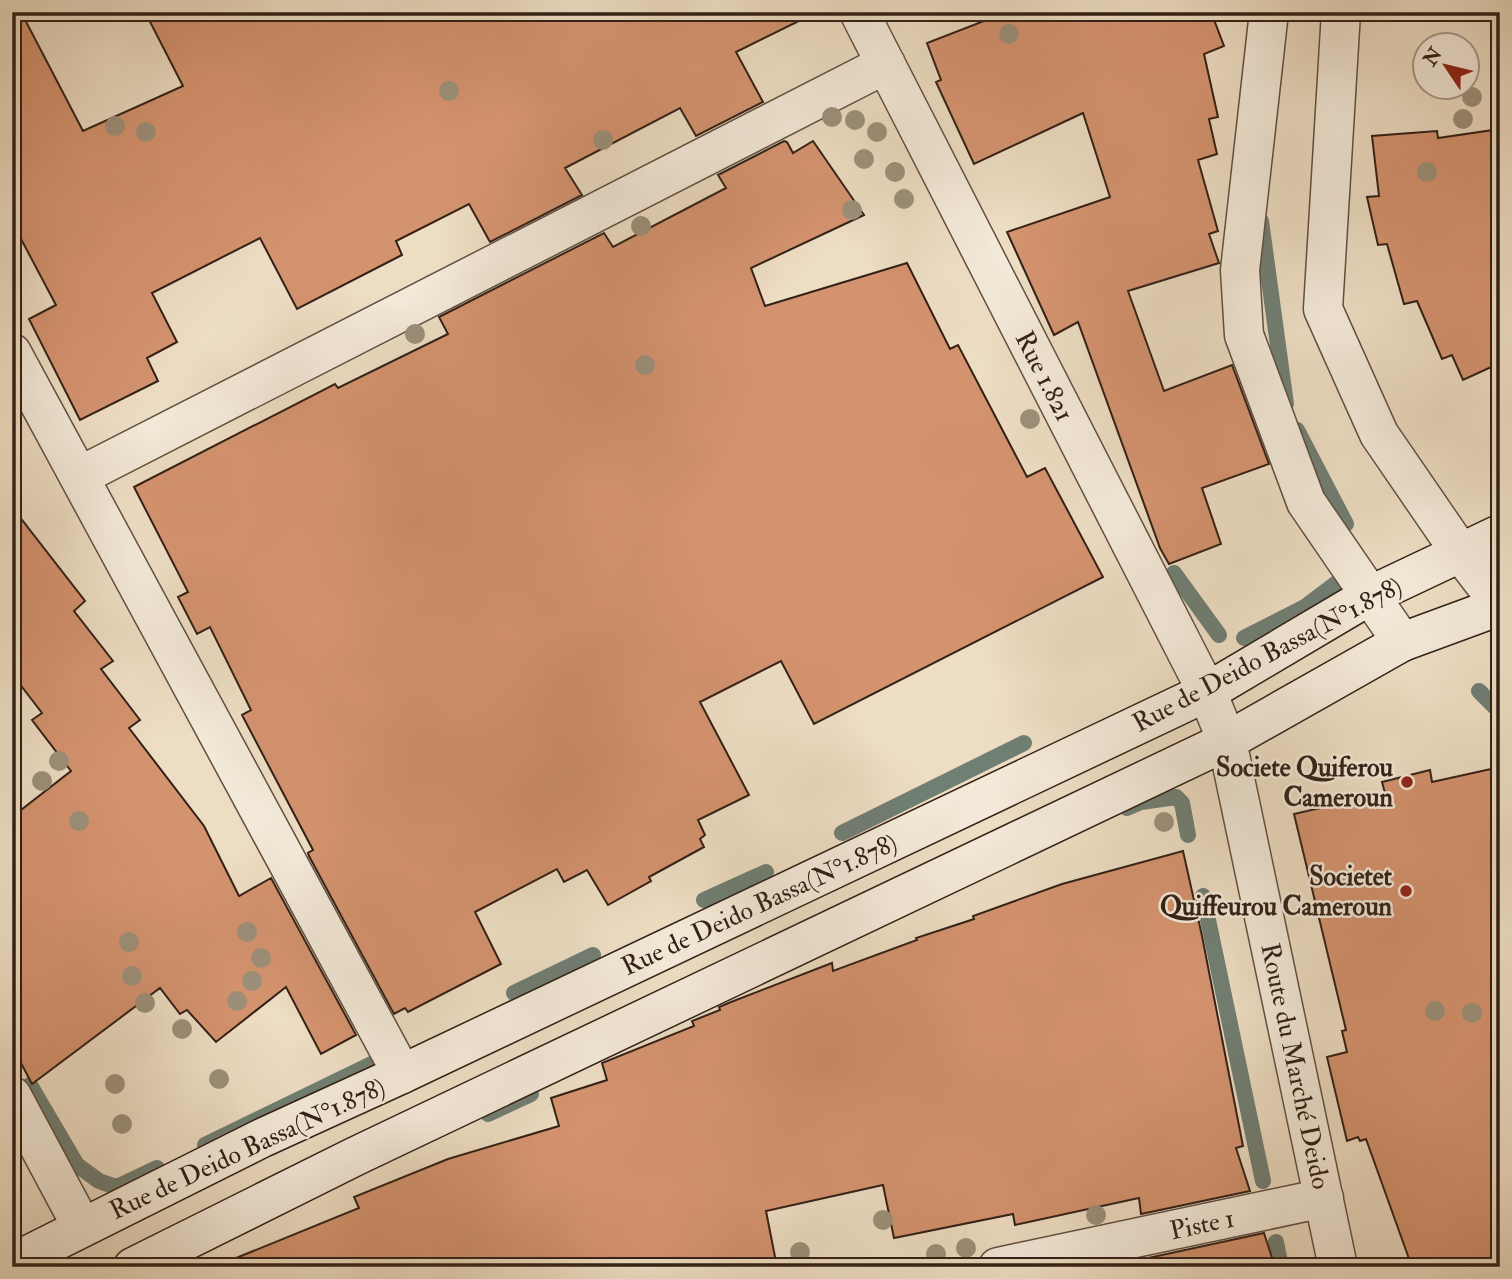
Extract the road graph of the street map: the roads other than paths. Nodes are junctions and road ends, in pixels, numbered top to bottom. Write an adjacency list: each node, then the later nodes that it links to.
1 (859, 12): 4 (street, Rue 1.821)
2 (1269, 12): 9 (street)
3 (1341, 12): 8 (street)
4 (886, 64): 6 (street); 12 (street, Rue 1.821)
5 (12, 353): 6 (street)
6 (80, 476): 14 (street)
7 (1500, 534): 8 (street, Rue de Deido Bassa(N°1.878))
8 (1460, 552): 9 (street, Rue de Deido Bassa(N°1.878)); 10 (street)
9 (1369, 596): 11 (street); 12 (street, Rue de Deido Bassa(N°1.878))
10 (1500, 605): 11 (street, Rue de Deido Bassa(N°1.878))
11 (1402, 642): 13 (street, Rue de Deido Bassa(N°1.878))
12 (1207, 692): 13 (street, Rue 1.821); 14 (street, Rue de Deido Bassa(N°1.878))
13 (1227, 741): 16 (street, Route du Marché Deido); 19 (street, Rue de Deido Bassa(N°1.878))
14 (402, 1074): 17 (street, Rue de Deido Bassa(N°1.878))
15 (12, 1096): 17 (street)
16 (1324, 1198): 20 (street, Piste 1); 21 (street, Route du Marché Deido)
17 (82, 1227): 18 (street, Rue de Deido Bassa(N°1.878))
18 (12, 1263)
19 (133, 1267)
20 (998, 1267)
21 (1338, 1267)

